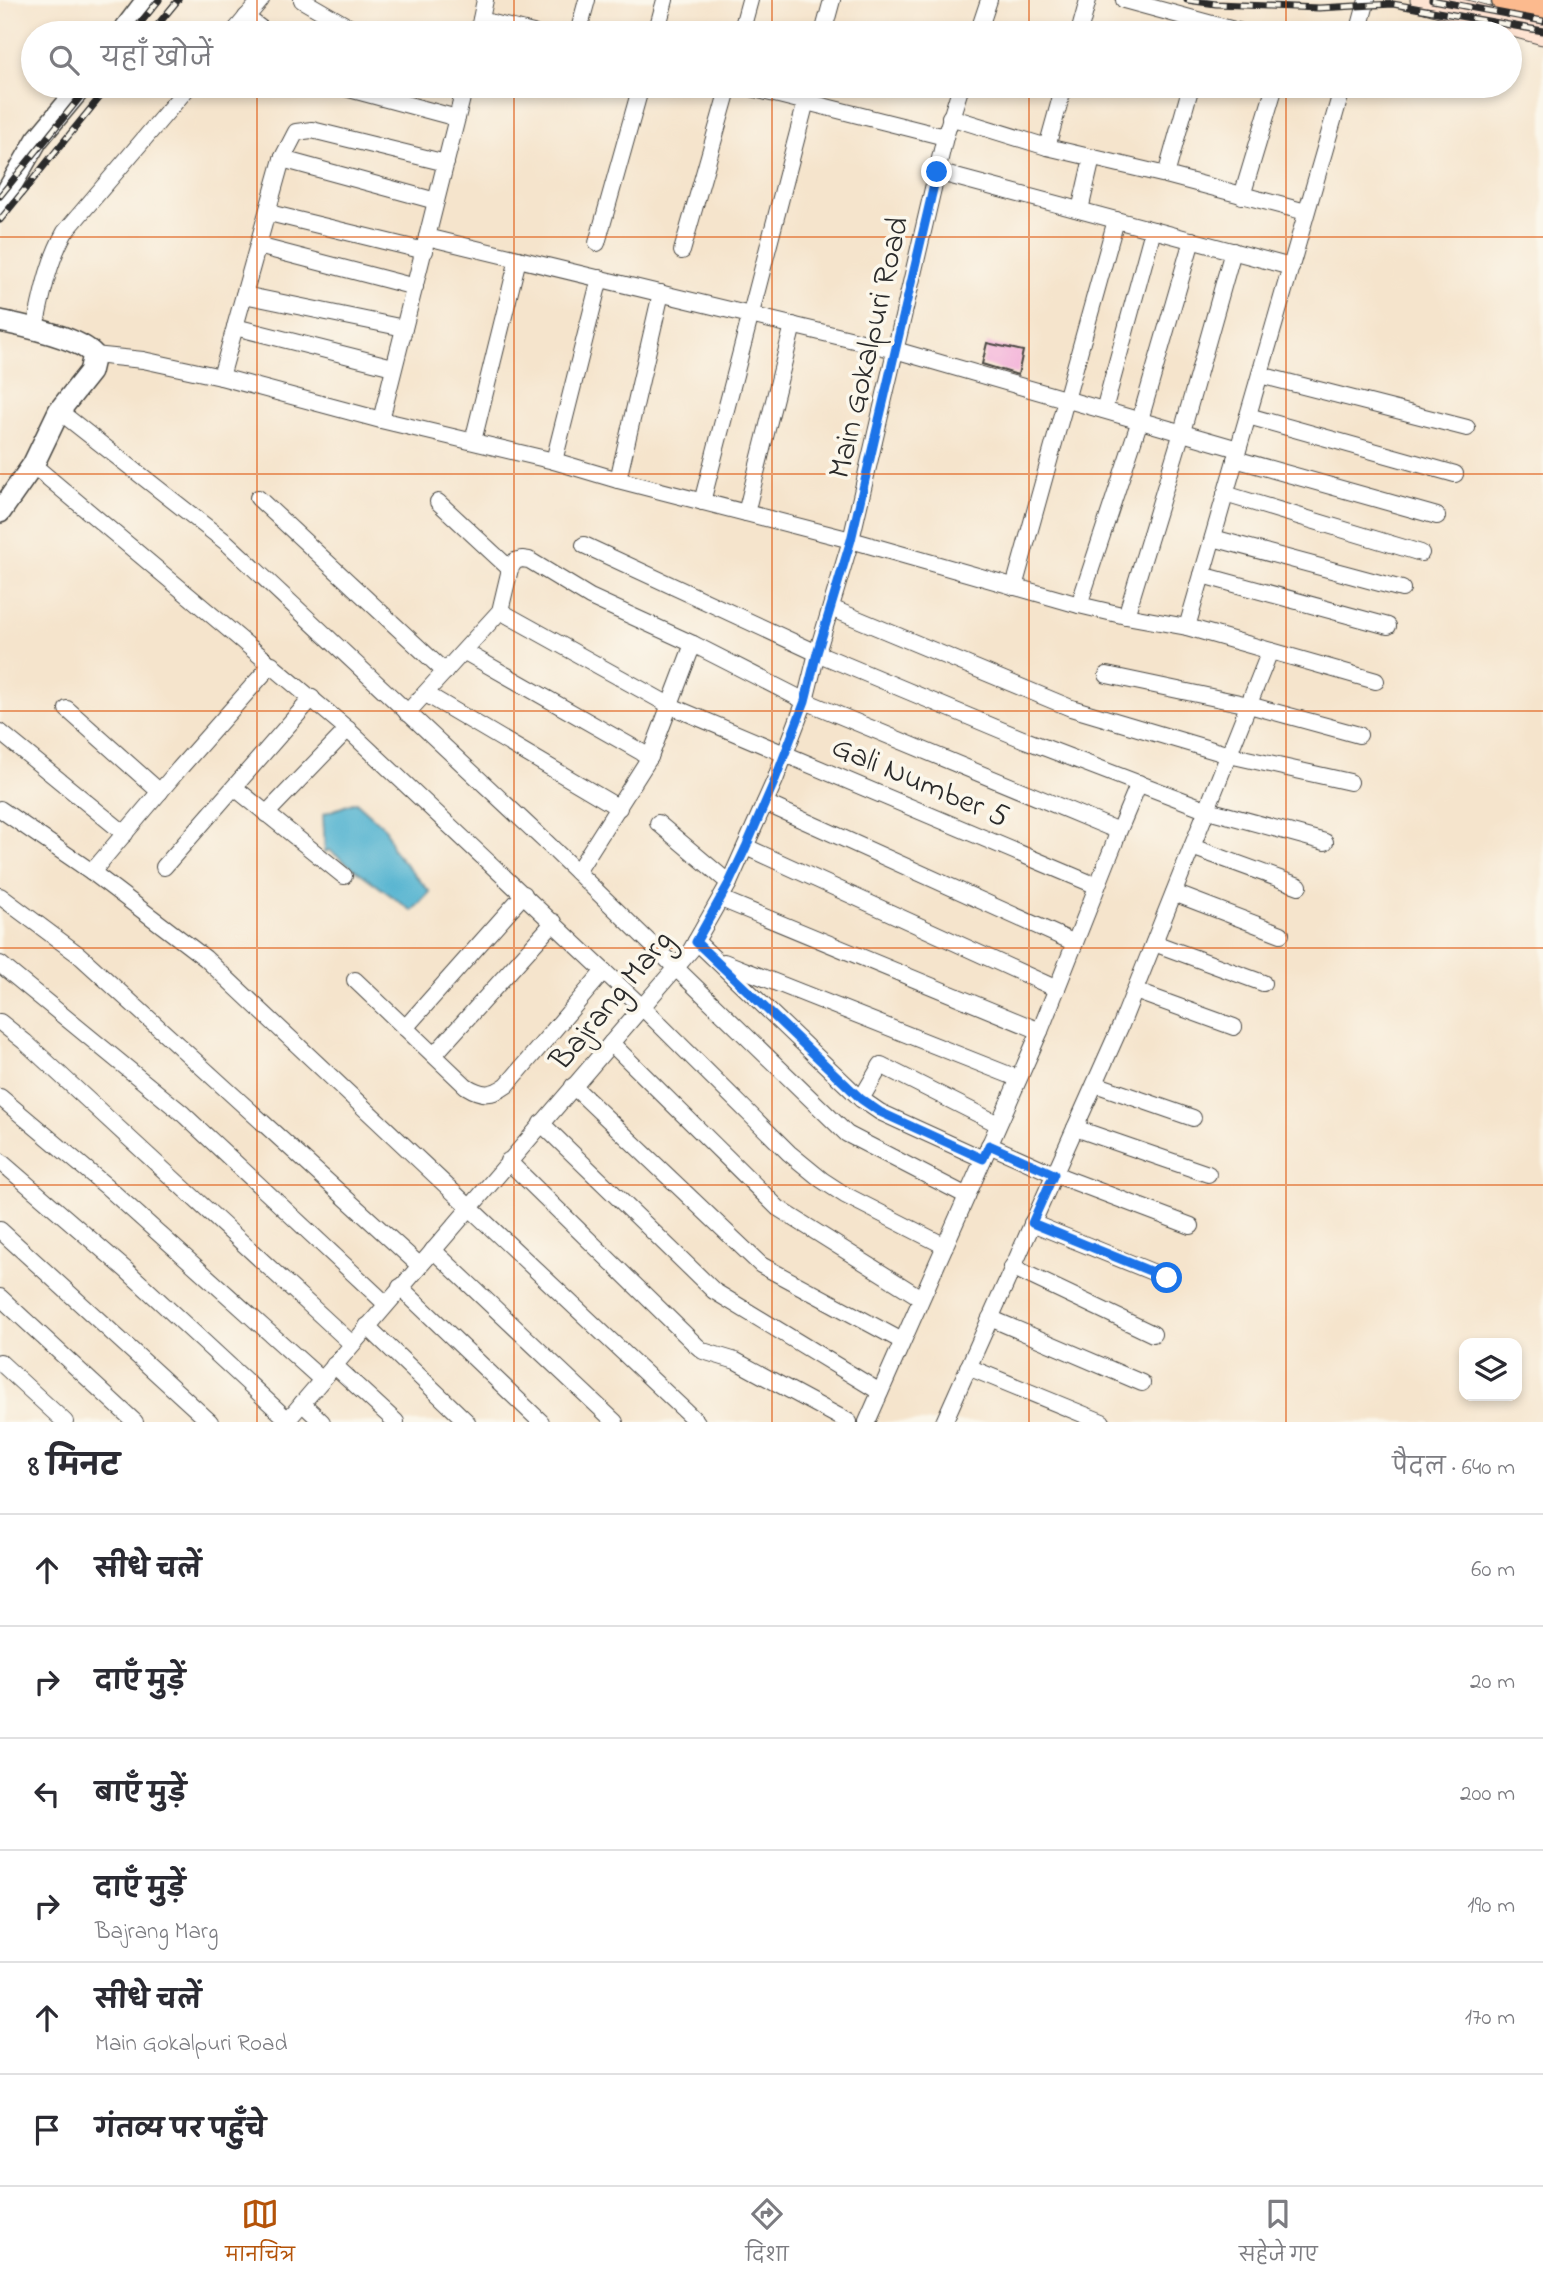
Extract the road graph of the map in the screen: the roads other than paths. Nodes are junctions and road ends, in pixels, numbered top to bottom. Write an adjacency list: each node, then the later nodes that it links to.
1 (147, 0): 17 (street)
2 (261, 0): 16 (street)
3 (302, 0): 20 (street)
4 (485, 0): 21 (street)
5 (587, 0): 22 (street)
6 (665, 0): 23 (street)
7 (750, 0): 24 (street)
8 (832, 0): 25 (street)
9 (989, 0): 26 (street)
10 (1088, 0): 27 (street)
11 (1124, 0): 28 (street)
12 (1367, 0): 29 (street)
13 (1422, 0): 30 (main road)
14 (1506, 0): 15 (highway)
15 (1543, 9)
16 (246, 17): 18 (street); 19 (street)
17 (131, 21)
18 (243, 21)
19 (251, 21)
20 (338, 21)
21 (480, 21)
22 (581, 21)
23 (659, 21)
24 (744, 21)
25 (827, 21)
26 (982, 21)
27 (1082, 21)
28 (1186, 21)
29 (1361, 21)
30 (1499, 21)
31 (1522, 27): 32 (main road)
32 (1543, 33)
33 (72, 98): 58 (street)
34 (179, 98): 80 (street)
35 (383, 98): 48 (street)
36 (462, 98): 48 (street)
37 (638, 98): 65 (street)
38 (726, 98): 68 (street)
39 (790, 98): 46 (street)
40 (806, 98): 46 (street)
41 (957, 98): 47 (street, Main Gokalpuri Road)
42 (1061, 98): 50 (street)
43 (1188, 98): 55 (street)
44 (1271, 98): 56 (street)
45 (1339, 98): 60 (street)
46 (805, 102): 49 (street); 76 (street)
47 (950, 117): 49 (street, Main Gokalpuri Road); 50 (street)
48 (457, 118): 53 (street)
49 (945, 137): 54 (street, Main Gokalpuri Road)
50 (1047, 147): 51 (street)
51 (1092, 158): 55 (street); 59 (street)
52 (282, 159): 53 (street); 57 (street); 61 (street)
53 (446, 163): 57 (street)
54 (937, 172): 59 (street); 82 (street, Main Gokalpuri Road)
55 (1166, 175): 56 (street)
56 (1242, 196): 60 (street)
57 (436, 201): 66 (street)
58 (0, 204)
59 (1080, 210): 62 (street)
60 (1306, 212): 71 (street)
61 (269, 213): 66 (street); 67 (street)
62 (1116, 220): 63 (street); 87 (street)
63 (1153, 230): 64 (street); 88 (street)
64 (1192, 240): 69 (street); 92 (street)
65 (597, 243)
66 (426, 244): 70 (street); 73 (street)
67 (258, 246): 73 (street); 75 (street)
68 (682, 251)
69 (1233, 251): 71 (street); 94 (street)
70 (517, 259): 72 (street); 95 (street)
71 (1291, 267): 85 (street)
72 (600, 278): 74 (street); 97 (street)
73 (415, 287): 81 (street)
74 (661, 293): 76 (street); 100 (street)
75 (244, 295): 79 (street); 81 (street)
76 (749, 314): 78 (street); 104 (street)
77 (0, 321): 80 (street)
78 (793, 325): 82 (street); 106 (street)
79 (235, 327): 84 (street); 86 (street)
80 (32, 328): 83 (street)
81 (404, 328): 84 (street)
82 (895, 350): 87 (street); 109 (street, Main Gokalpuri Road)
83 (94, 355): 86 (street); 89 (street)
84 (393, 367): 91 (street)
85 (1260, 375): 90 (street); 93 (street)
86 (221, 377): 91 (street)
87 (1066, 399): 88 (street); 114 (street)
88 (1104, 410): 92 (street)
89 (59, 411): 98 (street); 136 (street)
90 (1248, 416): 96 (street); 99 (street)
91 (381, 420): 95 (street)
92 (1140, 420): 94 (street); 116 (street)
93 (1467, 428)
94 (1182, 432): 96 (street); 119 (street)
95 (473, 442): 97 (street)
96 (1237, 454): 101 (street); 107 (street)
97 (554, 461): 100 (street)
98 (33, 465): 105 (street); 126 (street)
99 (1455, 474)
100 (618, 480): 104 (street)
101 (1225, 494): 108 (street); 111 (street)
102 (258, 498): 127 (street)
103 (438, 502): 112 (street)
104 (702, 502): 106 (street)
105 (0, 512)
106 (746, 513): 109 (street)
107 (1437, 516)
108 (1213, 538): 113 (street); 115 (street)
109 (851, 540): 114 (street); 117 (street, Bajrang Marg)
110 (584, 545): 125 (street)
111 (1421, 553)
112 (510, 569): 118 (street); 122 (street)
113 (1202, 575): 120 (street); 121 (street)
114 (1014, 587): 116 (street)
115 (1402, 589)
116 (1079, 605): 119 (street)
117 (831, 608): 125 (street, Bajrang Marg); 141 (street)
118 (500, 611): 124 (street); 134 (street, Gali Number 5)
119 (1126, 616): 121 (street)
120 (1388, 626)
121 (1187, 627): 123 (street)
122 (693, 644): 132 (street); 134 (street)
123 (1270, 651): 129 (street); 133 (street)
124 (465, 652): 127 (street); 142 (street)
125 (817, 653): 132 (street, Bajrang Marg); 144 (street)
126 (272, 664): 131 (street); 146 (street)
127 (444, 672): 130 (street)
128 (1107, 675): 133 (street)
129 (1376, 681)
130 (426, 694): 136 (street); 148 (street)
131 (312, 698): 137 (street); 145 (street)
132 (805, 701): 140 (street, Bajrang Marg); 154 (street)
133 (1249, 705): 139 (street); 141 (street)
134 (671, 706): 140 (street, Gali Number 5); 142 (street)
135 (67, 709): 146 (street)
136 (407, 713): 160 (street)
137 (348, 729): 151 (street); 166 (street)
138 (0, 732): 153 (street)
139 (1359, 735)
140 (785, 753): 147 (street, Bajrang Marg); 163 (street, Gali Number 5)
141 (1229, 755): 143 (street); 150 (street)
142 (650, 757): 148 (street)
143 (1350, 782)
144 (1139, 783): 150 (street); 154 (street)
145 (235, 788): 151 (street); 158 (street)
146 (160, 792): 153 (street)
147 (765, 803): 156 (street, Bajrang Marg); 172 (street)
148 (619, 808): 160 (street)
149 (0, 809): 159 (street)
150 (1207, 810): 155 (street); 157 (street)
151 (266, 814): 161 (street)
152 (658, 823): 162 (street)
153 (125, 834): 159 (street)
154 (1117, 835): 163 (street)
155 (1325, 842)
156 (746, 847): 162 (street, Bajrang Marg); 180 (street)
157 (1192, 847): 164 (street); 165 (street)
158 (164, 867)
159 (92, 872): 204 (street)
160 (577, 872): 176 (street)
161 (344, 876)
162 (729, 883): 168 (street, Bajrang Marg)
163 (1097, 886): 172 (street)
164 (1299, 886)
165 (1174, 893): 170 (street); 173 (street)
166 (524, 894): 169 (street); 185 (street)
167 (0, 897): 210 (street)
168 (721, 899): 171 (street, Bajrang Marg); 186 (street)
169 (554, 922): 177 (street); 188 (street)
170 (1281, 934)
171 (696, 942): 174 (street); 176 (street, Bajrang Marg)
172 (1075, 943): 180 (street)
173 (1154, 943): 179 (street); 181 (street)
174 (715, 959): 189 (street); 193 (street)
175 (0, 964): 216 (street)
176 (676, 968): 182 (street, Bajrang Marg); 203 (street)
177 (604, 971): 182 (street); 188 (street)
178 (355, 980): 185 (street)
179 (1263, 983)
180 (1057, 989): 186 (street)
181 (1135, 991): 184 (street); 190 (street)
182 (642, 1007): 187 (street, Bajrang Marg); 208 (street)
183 (0, 1022): 221 (street)
184 (1234, 1027)
185 (405, 1028): 188 (street)
186 (1040, 1031): 189 (street)
187 (611, 1042): 191 (street, Bajrang Marg); 215 (street)
188 (434, 1055)
189 (1017, 1078): 196 (street)
190 (1095, 1084): 194 (street); 197 (street)
191 (573, 1086): 195 (street, Bajrang Marg); 220 (street)
192 (0, 1097): 225 (street)
193 (861, 1099): 196 (street); 198 (street)
194 (1193, 1118)
195 (541, 1123): 200 (street, Bajrang Marg); 227 (street)
196 (998, 1124): 198 (street)
197 (1075, 1128): 201 (street); 202 (street)
198 (986, 1152): 201 (street); 203 (street)
199 (0, 1161): 229 (street)
200 (508, 1161): 204 (street, Bajrang Marg); 239 (street)
201 (1054, 1174): 205 (street); 206 (street)
202 (1208, 1174)
203 (967, 1196): 208 (street)
204 (471, 1207): 209 (street, Bajrang Marg); 238 (street)
205 (1032, 1223): 211 (street); 212 (street)
206 (1191, 1226)
207 (0, 1230): 232 (street)
208 (945, 1246): 215 (street)
209 (433, 1250): 210 (street, Bajrang Marg); 237 (street)
210 (419, 1265): 213 (street, Bajrang Marg)
211 (1012, 1267): 217 (street); 219 (street)
212 (1167, 1278)
213 (400, 1287): 216 (street, Bajrang Marg); 236 (street)
214 (0, 1297): 231 (street)
215 (921, 1298): 220 (street)
216 (386, 1304): 218 (street, Bajrang Marg)
217 (990, 1318): 224 (street); 226 (street)
218 (367, 1326): 221 (street, Bajrang Marg); 235 (street)
219 (1153, 1334)
220 (902, 1342): 227 (street)
221 (352, 1344): 222 (street, Bajrang Marg)
222 (334, 1365): 225 (street, Bajrang Marg); 234 (street)
223 (1, 1366): 230 (street)
224 (968, 1367): 241 (street); 242 (street)
225 (321, 1380): 228 (street, Bajrang Marg)
226 (1142, 1383)
227 (880, 1392): 240 (street)
228 (302, 1403): 229 (street, Bajrang Marg); 233 (street)
229 (287, 1421)
230 (65, 1422)
231 (135, 1422)
232 (210, 1422)
233 (321, 1422)
234 (396, 1422)
235 (467, 1422)
236 (541, 1422)
237 (615, 1422)
238 (697, 1422)
239 (849, 1422)
240 (867, 1422)
241 (944, 1422)
242 (1102, 1422)

